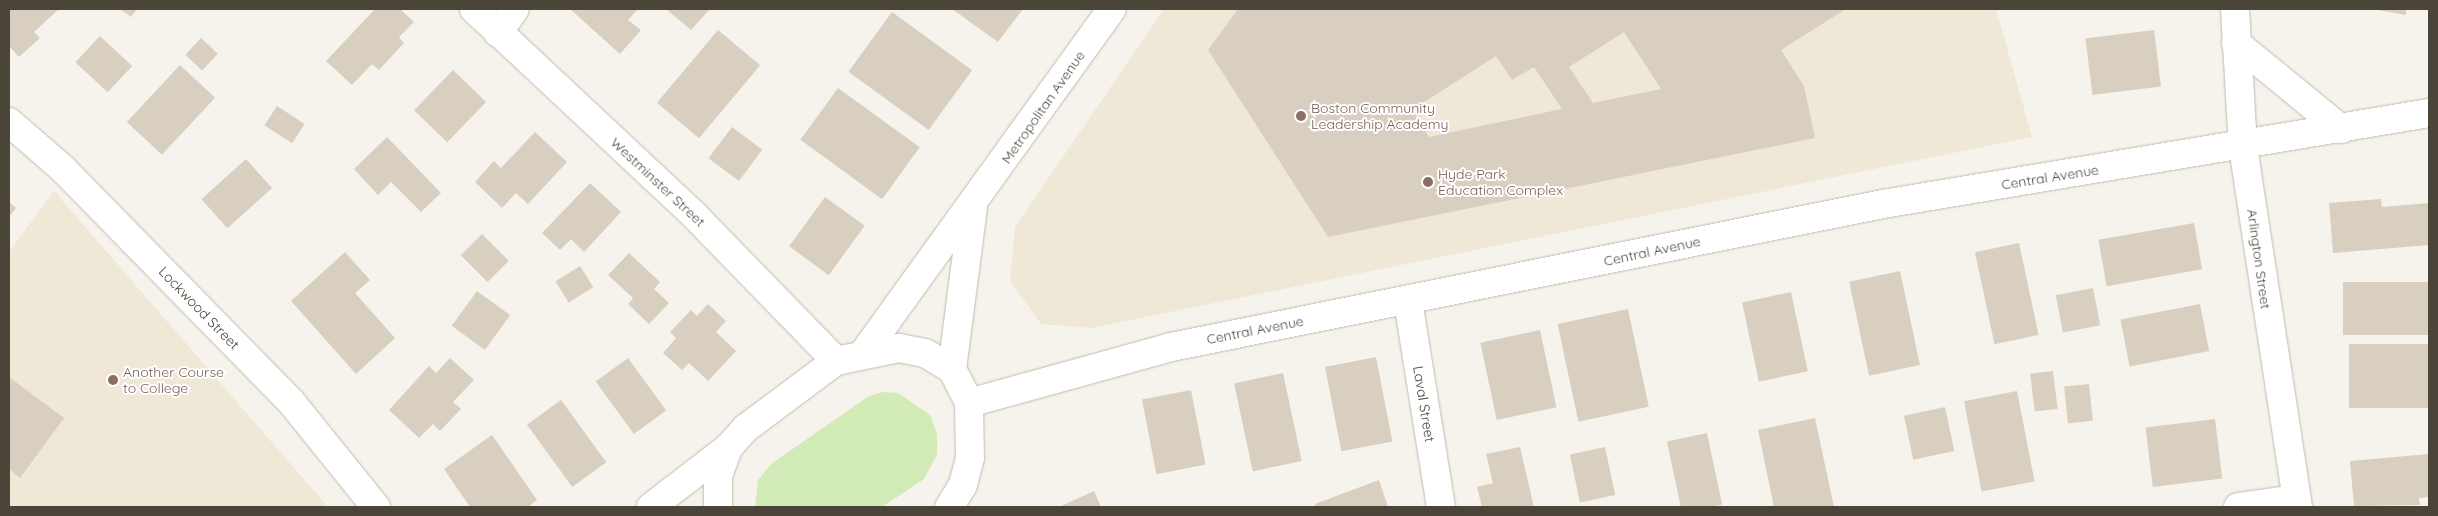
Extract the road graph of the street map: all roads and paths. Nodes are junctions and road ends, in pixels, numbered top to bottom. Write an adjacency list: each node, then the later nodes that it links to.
1 (474, 9): 5 (street, Westminster Street)
2 (515, 9): 5 (street)
3 (1112, 9): 11 (street, Metropolitan Avenue)
4 (2235, 9): 6 (street, Arlington Street)
5 (498, 33): 14 (street, Westminster Street)
6 (2236, 43): 9 (street); 10 (street, Arlington Street)
7 (2429, 113): 9 (street, Central Avenue)
8 (9, 122): 19 (street, Lockwood Street)
9 (2341, 129): 10 (street, Central Avenue)
10 (2242, 147): 12 (street, Central Avenue); 18 (street, Arlington Street)
11 (973, 204): 13 (street, Metropolitan Avenue); 15 (street, Metropolitan Avenue)
12 (1408, 301): 16 (street, Central Avenue); 23 (street, Laval Street)
13 (863, 354): 14 (street); 15 (street)
14 (836, 361): 17 (street)
15 (952, 369): 16 (street)
16 (969, 403): 22 (street)
17 (728, 448): 20 (street); 21 (street)
18 (2297, 503): 24 (street)
19 (376, 507)
20 (651, 507)
21 (718, 507)
22 (949, 507)
23 (1441, 507)
24 (2238, 507)

